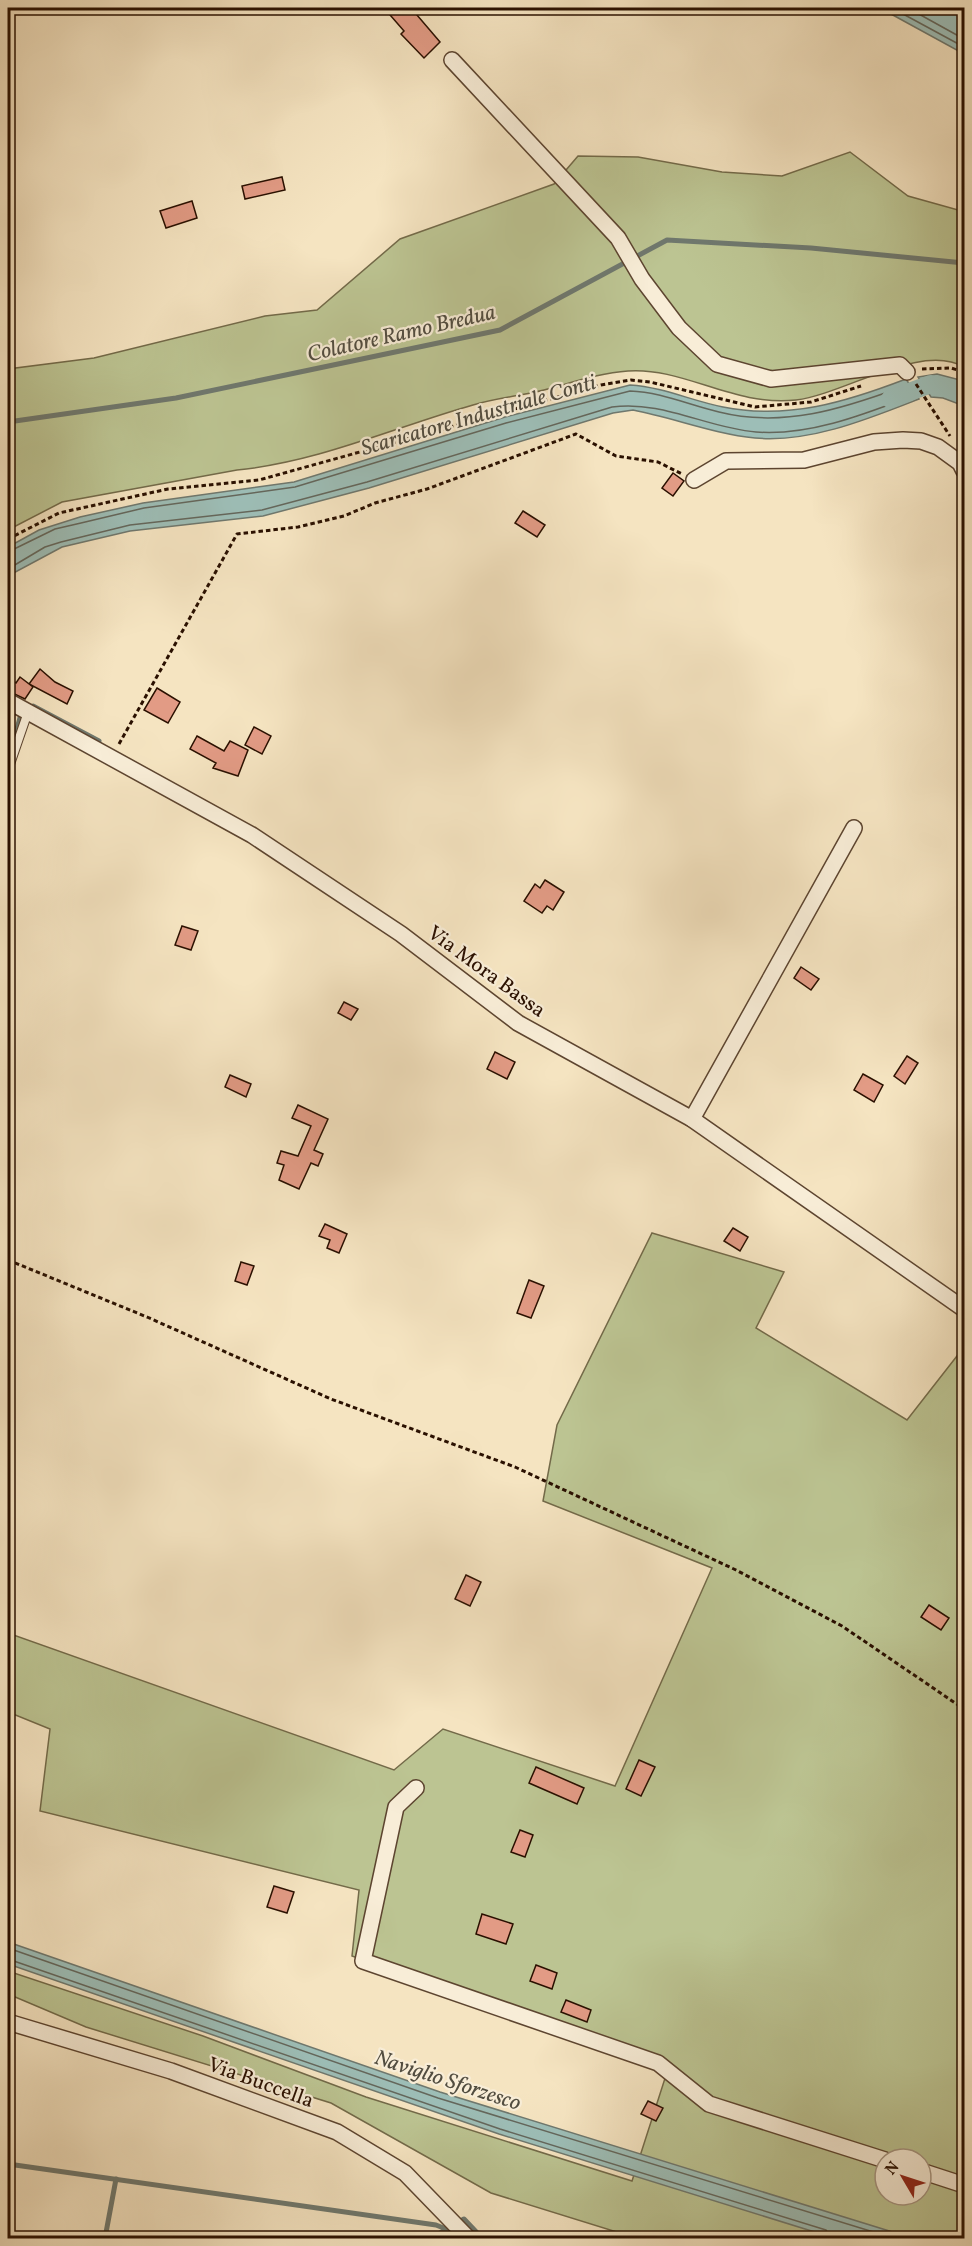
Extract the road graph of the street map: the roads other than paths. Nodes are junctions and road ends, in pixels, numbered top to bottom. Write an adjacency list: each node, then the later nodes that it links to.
1 (452, 60): 2 (street)
2 (909, 374)
3 (962, 467): 4 (street)
4 (694, 480)
5 (20, 708): 6 (lane); 8 (street, Via Mora Bassa)
6 (8, 770)
7 (854, 828): 8 (street)
8 (692, 1119): 9 (street, Via Mora Bassa)
9 (964, 1309)
10 (416, 1788): 12 (street)
11 (8, 2022): 15 (street, Via Buccella)
12 (873, 2156)
13 (933, 2175): 14 (street)
14 (964, 2185)
15 (468, 2238)

